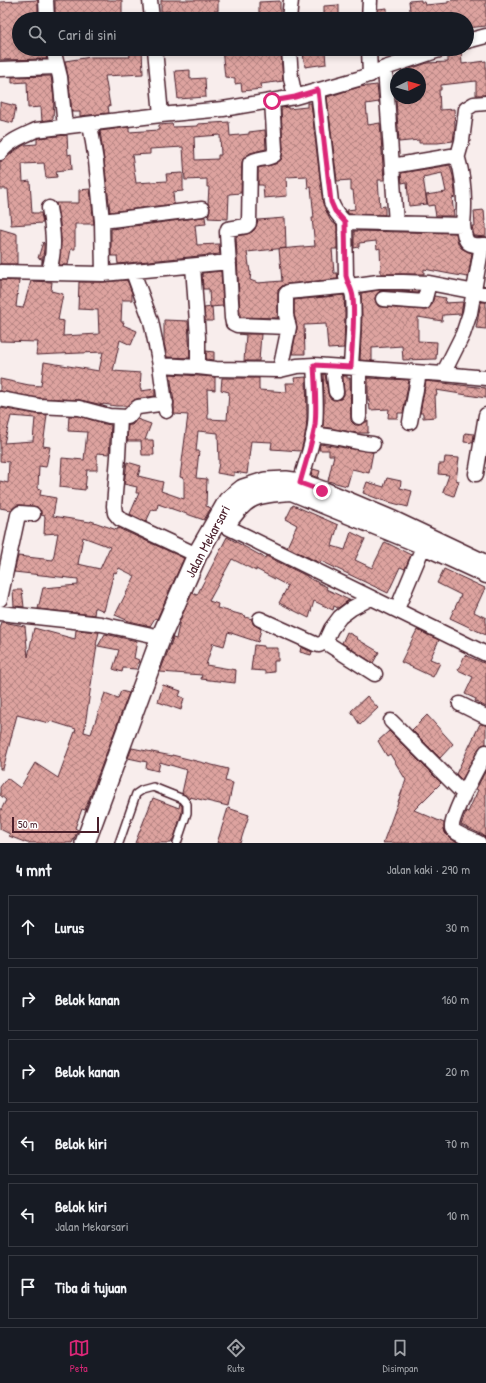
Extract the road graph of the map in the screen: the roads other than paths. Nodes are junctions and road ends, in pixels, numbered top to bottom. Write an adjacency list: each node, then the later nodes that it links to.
1 (46, 0): 5 (street)
2 (150, 0): 6 (street)
3 (291, 0): 7 (street)
4 (370, 0): 8 (street)
5 (47, 12)
6 (151, 12)
7 (290, 12)
8 (369, 12)
9 (486, 36): 10 (street)
10 (474, 39)
11 (55, 56): 16 (street)
12 (156, 56): 24 (street)
13 (289, 56): 21 (street)
14 (369, 56): 19 (street)
15 (421, 56): 17 (street)
16 (57, 67): 18 (street); 26 (street)
17 (385, 68): 19 (street); 29 (street)
18 (0, 69)
19 (370, 75): 20 (street)
20 (318, 90): 21 (street); 33 (street)
21 (295, 97): 22 (street)
22 (272, 101): 24 (street); 37 (street)
23 (486, 103): 28 (street)
24 (161, 115): 25 (street)
25 (90, 124): 26 (street); 32 (street)
26 (65, 127): 27 (street)
27 (0, 153)
28 (457, 159): 29 (street); 35 (street)
29 (392, 166): 34 (street)
30 (49, 208): 41 (street)
31 (202, 209): 32 (street)
32 (102, 221): 42 (street)
33 (345, 222): 34 (street); 44 (street)
34 (396, 223): 35 (street)
35 (463, 225): 36 (street)
36 (484, 245): 45 (street)
37 (229, 262): 38 (street); 47 (street)
38 (193, 266): 40 (street); 50 (street)
39 (0, 272): 41 (street)
40 (133, 272): 42 (street); 49 (street)
41 (48, 273): 42 (street)
42 (103, 274)
43 (429, 283): 44 (street); 45 (street); 46 (street)
44 (350, 286): 47 (street); 52 (street)
45 (480, 293): 55 (street)
46 (383, 299)
47 (288, 327): 53 (street)
48 (314, 365): 51 (street); 53 (street); 63 (street)
49 (160, 366): 50 (street); 61 (street)
50 (198, 367): 53 (street)
51 (333, 367): 52 (street); 57 (street)
52 (355, 368): 54 (street); 60 (street)
53 (280, 370)
54 (419, 373): 55 (street); 62 (street)
55 (443, 374): 56 (street)
56 (486, 378)
57 (336, 392)
58 (0, 399): 61 (street)
59 (486, 414): 65 (street)
60 (359, 417)
61 (120, 418): 70 (street)
62 (410, 422)
63 (313, 435): 64 (street); 66 (street)
64 (373, 444)
65 (476, 474)
66 (300, 483): 68 (street, Jalan Mekarsari); 71 (street, Jalan Mekarsari)
67 (33, 514): 74 (street)
68 (221, 524): 69 (street); 70 (street, Jalan Mekarsari); 73 (street)
69 (423, 547): 72 (street); 75 (street)
70 (197, 555): 78 (street, Jalan Mekarsari)
71 (486, 565)
72 (486, 576)
73 (371, 598): 75 (street); 79 (street)
74 (0, 599)
75 (397, 609): 80 (street)
76 (0, 613): 78 (street)
77 (260, 619): 79 (street)
78 (161, 637): 87 (street, Jalan Mekarsari)
79 (325, 642): 81 (street)
80 (486, 654)
81 (375, 674)
82 (460, 704): 83 (street)
83 (486, 717)
84 (391, 721): 86 (street)
85 (486, 752): 86 (street)
86 (464, 794): 90 (street)
87 (85, 843)
88 (119, 843): 89 (lane)
89 (177, 843)
90 (479, 843)

